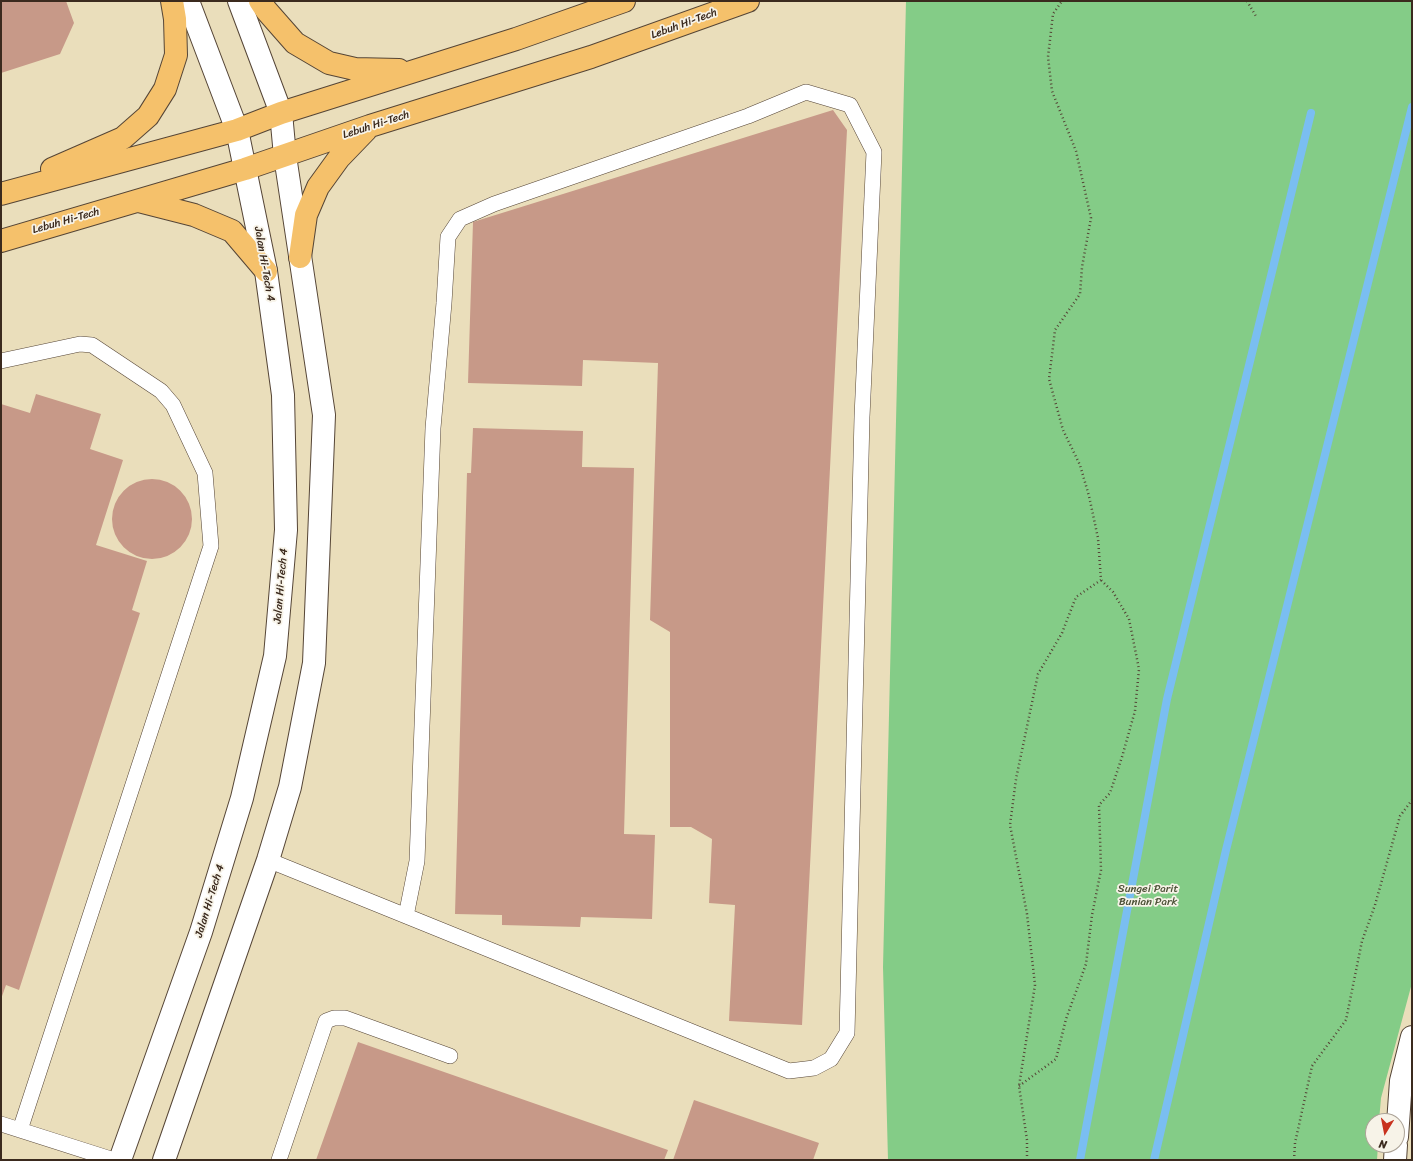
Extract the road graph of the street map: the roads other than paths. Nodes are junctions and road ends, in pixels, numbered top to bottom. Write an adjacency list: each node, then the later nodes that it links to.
1 (172, 1): 13 (main road)
2 (188, 1): 10 (street, Jalan Hi-Tech 4)
3 (239, 1): 8 (street)
4 (260, 1): 7 (main road)
5 (624, 1): 7 (main road)
6 (748, 1): 9 (main road, Lebuh Hi-Tech)
7 (415, 71): 8 (main road)
8 (281, 113): 10 (main road); 11 (street)
9 (370, 126): 11 (main road, Lebuh Hi-Tech); 17 (main road)
10 (237, 130): 12 (street, Jalan Hi-Tech 4); 14 (main road)
11 (285, 156): 12 (main road, Lebuh Hi-Tech); 17 (street)
12 (246, 169): 15 (main road, Lebuh Hi-Tech); 18 (street, Jalan Hi-Tech 4)
13 (1, 191)
14 (1, 194)
15 (138, 200): 16 (main road, Lebuh Hi-Tech); 18 (main road)
16 (1, 241)
17 (300, 257): 20 (street)
18 (266, 271): 28 (street, Jalan Hi-Tech 4)
19 (1, 361): 26 (lane)
20 (268, 860): 21 (lane); 29 (street)
21 (406, 916): 21 (lane)
22 (1412, 1037): 24 (street)
23 (450, 1056): 30 (lane)
24 (1399, 1113)
25 (1, 1124): 26 (lane)
26 (20, 1130): 27 (lane)
27 (114, 1160)
28 (120, 1160)
29 (164, 1160)
30 (278, 1160)

